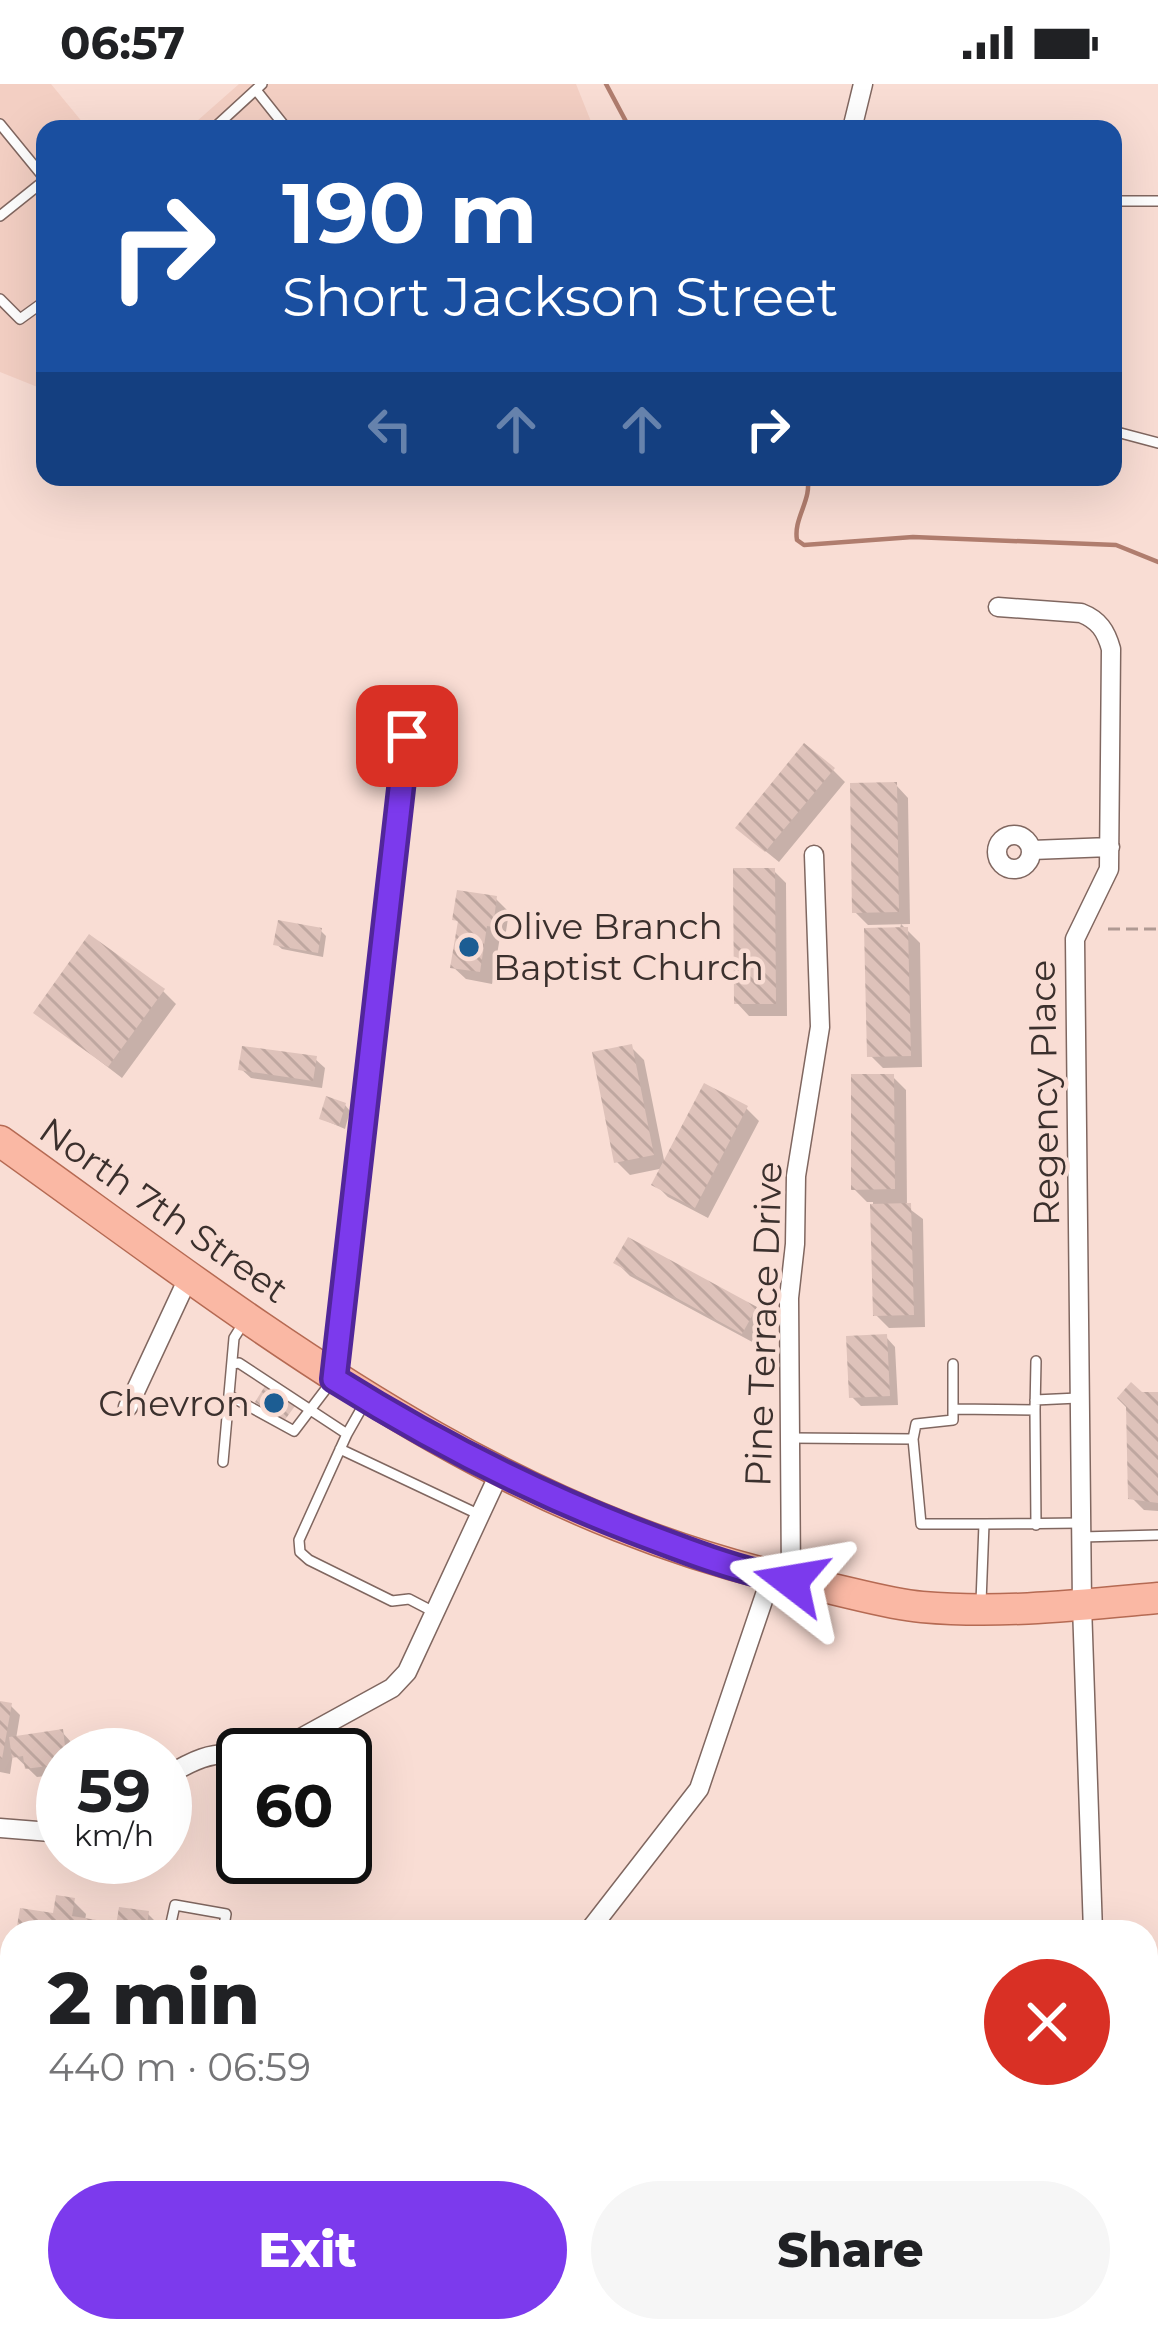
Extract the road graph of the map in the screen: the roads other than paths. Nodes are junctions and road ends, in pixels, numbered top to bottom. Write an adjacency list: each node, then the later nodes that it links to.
1 (863, 84): 5 (street)
2 (259, 87): 3 (lane); 4 (lane)
3 (223, 120)
4 (281, 120)
5 (854, 120)
6 (0, 124): 7 (lane)
7 (36, 169)
8 (36, 187): 11 (lane)
9 (1122, 201): 10 (lane)
10 (1158, 201)
11 (0, 216)
12 (0, 299): 13 (lane)
13 (36, 307)
14 (1122, 433): 15 (lane)
15 (1158, 443)
16 (998, 607): 18 (street, Regency Place)
17 (407, 736): 27 (street)
18 (1110, 847): 19 (street); 29 (street, Regency Place)
19 (1032, 850)
20 (814, 855): 36 (street, Pine Terrace Drive)
21 (0, 1142): 22 (main road, North 7th Street)
22 (189, 1276): 23 (main road, North 7th Street); 32 (street)
23 (247, 1317): 25 (lane); 27 (main road, North 7th Street)
24 (1036, 1360): 31 (lane)
25 (232, 1364): 28 (lane); 34 (lane)
26 (953, 1364): 33 (lane)
27 (334, 1379): 30 (main road, North 7th Street); 34 (lane)
28 (230, 1396): 34 (lane); 39 (lane)
29 (1080, 1398): 31 (lane); 44 (street, Regency Place)
30 (367, 1400): 35 (lane); 40 (main road, North 7th Street)
31 (1035, 1405): 33 (lane); 43 (lane)
32 (128, 1407)
33 (953, 1409): 37 (lane)
34 (313, 1412): 35 (lane)
35 (347, 1434): 38 (lane)
36 (790, 1438): 37 (lane); 46 (street, Pine Terrace Drive)
37 (913, 1439): 42 (lane)
38 (340, 1449): 41 (lane); 50 (lane)
39 (223, 1462)
40 (499, 1474): 41 (street); 46 (main road, North 7th Street)
41 (480, 1515): 50 (street)
42 (983, 1524): 43 (lane); 49 (lane)
43 (1036, 1525): 44 (lane)
44 (1081, 1530): 45 (lane); 48 (street, Regency Place)
45 (1158, 1534)
46 (781, 1579): 49 (main road, North 7th Street); 56 (street, Pine Terrace Drive)
47 (1158, 1598): 48 (main road, North 7th Street)
48 (1082, 1605): 49 (main road, North 7th Street); 57 (street, Regency Place)
49 (980, 1607)
50 (434, 1612): 51 (street)
51 (319, 1728)
52 (0, 1828): 53 (street)
53 (36, 1831)
54 (172, 1920): 55 (lane)
55 (225, 1920)
56 (597, 1920)
57 (1093, 1920)

